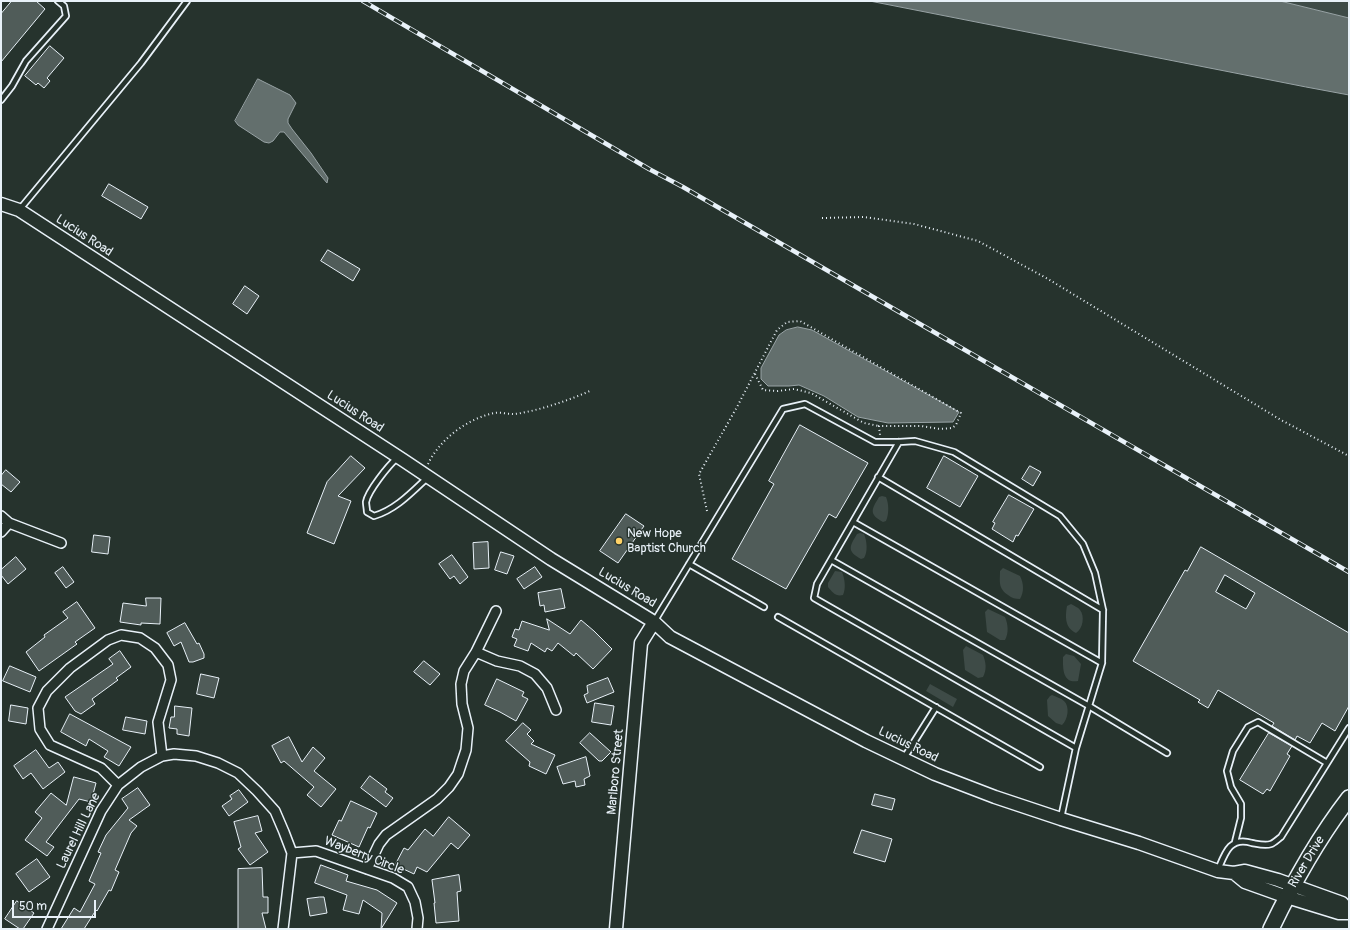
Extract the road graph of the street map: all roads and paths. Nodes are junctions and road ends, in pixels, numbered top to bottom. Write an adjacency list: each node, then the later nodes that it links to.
1 (58, 1): 3 (lane)
2 (186, 1): 5 (lane)
3 (1, 100)
4 (1, 204): 5 (street, Lucius Road)
5 (19, 210): 11 (street, Lucius Road)
6 (822, 218): 10 (path)
7 (592, 390): 12 (path)
8 (880, 442): 9 (lane); 14 (path); 21 (lane)
9 (899, 442): 13 (lane); 23 (lane)
10 (1349, 456)
11 (398, 457): 12 (street, Lucius Road); 12 (lane)
12 (426, 475): 26 (street, Lucius Road)
13 (878, 477): 16 (lane); 23 (lane)
14 (707, 511)
15 (1, 516): 17 (street)
16 (853, 522): 20 (lane); 28 (lane)
17 (9, 523): 18 (street); 19 (street)
18 (1, 532)
19 (61, 542)
20 (831, 560): 29 (lane); 33 (lane)
21 (689, 564): 22 (lane); 26 (lane)
22 (764, 607)
23 (1103, 610): 28 (lane)
24 (496, 611): 27 (street)
25 (778, 617): 30 (lane)
26 (654, 622): 36 (street, Lucius Road); 51 (street, Marlboro Street)
27 (476, 652): 31 (street); 44 (street)
28 (1102, 663): 29 (lane)
29 (1089, 706): 33 (lane); 34 (lane)
30 (936, 707): 36 (lane); 38 (lane)
31 (556, 710)
32 (1349, 728): 37 (lane)
33 (1076, 748): 41 (lane)
34 (1167, 753)
35 (162, 756): 39 (street, Laurel Hill Lane); 39 (street); 43 (street, Laurel Hill Lane)
36 (903, 759): 41 (street, Lucius Road)
37 (1328, 763): 42 (lane); 42 (lane)
38 (1040, 767)
39 (118, 785): 48 (street, Laurel Hill Lane)
40 (1349, 798): 46 (main road, River Drive)
41 (1061, 819): 45 (street, Lucius Road)
42 (1235, 842): 45 (lane)
43 (292, 853): 44 (street, Wayberry Circle); 49 (street, Laurel Hill Lane)
44 (367, 869): 50 (street, Wayberry Circle)
45 (1218, 871): 46 (street, Lucius Road)
46 (1290, 891): 47 (street, Lucius Road); 52 (main road, River Drive)
47 (1349, 912)
48 (47, 929)
49 (283, 929)
50 (417, 929)
51 (616, 929)
52 (1271, 929)

